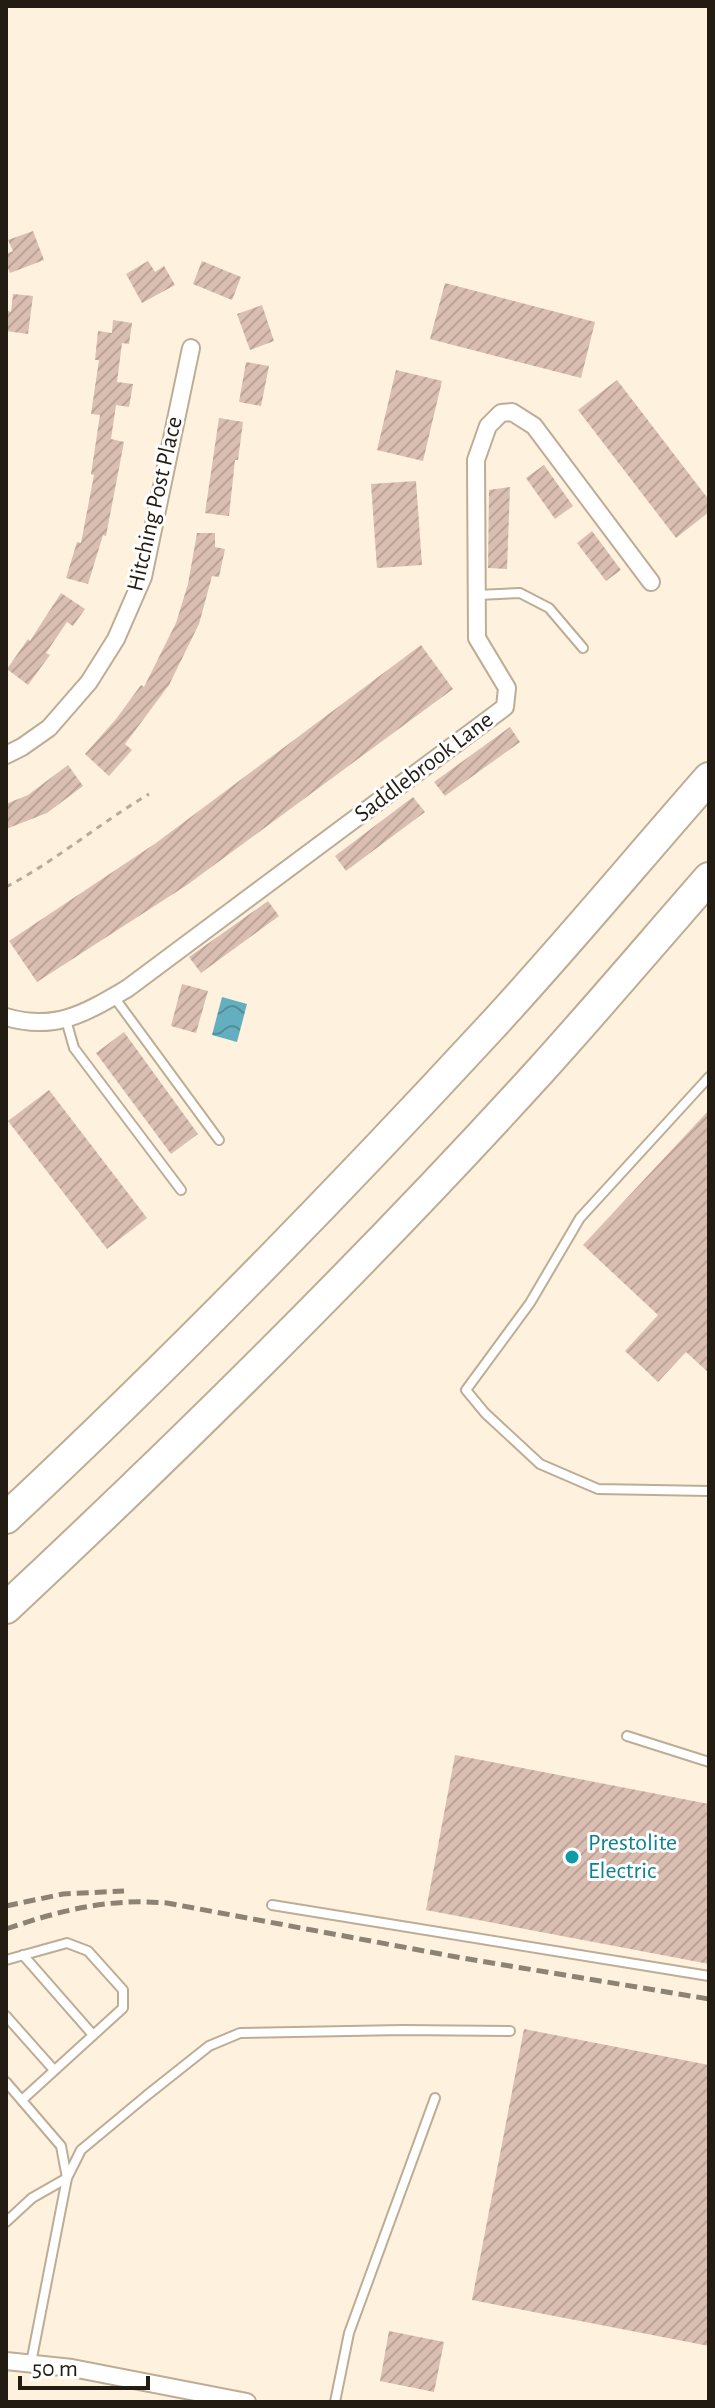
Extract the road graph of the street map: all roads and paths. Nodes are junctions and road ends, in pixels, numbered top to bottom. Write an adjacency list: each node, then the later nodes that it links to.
1 (191, 348): 5 (street, Hitching Post Place)
2 (651, 582): 3 (street, Saddlebrook Lane)
3 (477, 595): 4 (lane); 10 (street, Saddlebrook Lane)
4 (583, 648)
5 (6, 755)
6 (709, 778): 17 (highway)
7 (149, 794): 9 (path)
8 (709, 878): 18 (highway)
9 (6, 887)
10 (114, 996): 12 (street, Saddlebrook Lane); 14 (lane)
11 (6, 1017): 12 (street, Saddlebrook Lane)
12 (66, 1020): 15 (lane)
13 (709, 1077): 16 (lane)
14 (219, 1140)
15 (181, 1190)
16 (709, 1491)
17 (6, 1518)
18 (6, 1608)
19 (627, 1736): 20 (lane)
20 (709, 1762)
21 (272, 1905): 24 (lane)
22 (23, 1955): 23 (lane); 27 (lane); 27 (lane)
23 (6, 1960)
24 (709, 1976)
25 (6, 2016): 28 (lane)
26 (510, 2031): 32 (lane)
27 (93, 2035): 28 (lane)
28 (54, 2070): 31 (lane)
29 (6, 2082): 31 (lane)
30 (435, 2098): 37 (lane)
31 (22, 2100): 32 (lane)
32 (67, 2178): 33 (lane); 35 (lane)
33 (6, 2222)
34 (6, 2361): 35 (street)
35 (31, 2363): 36 (street)
36 (247, 2402)
37 (335, 2402)

